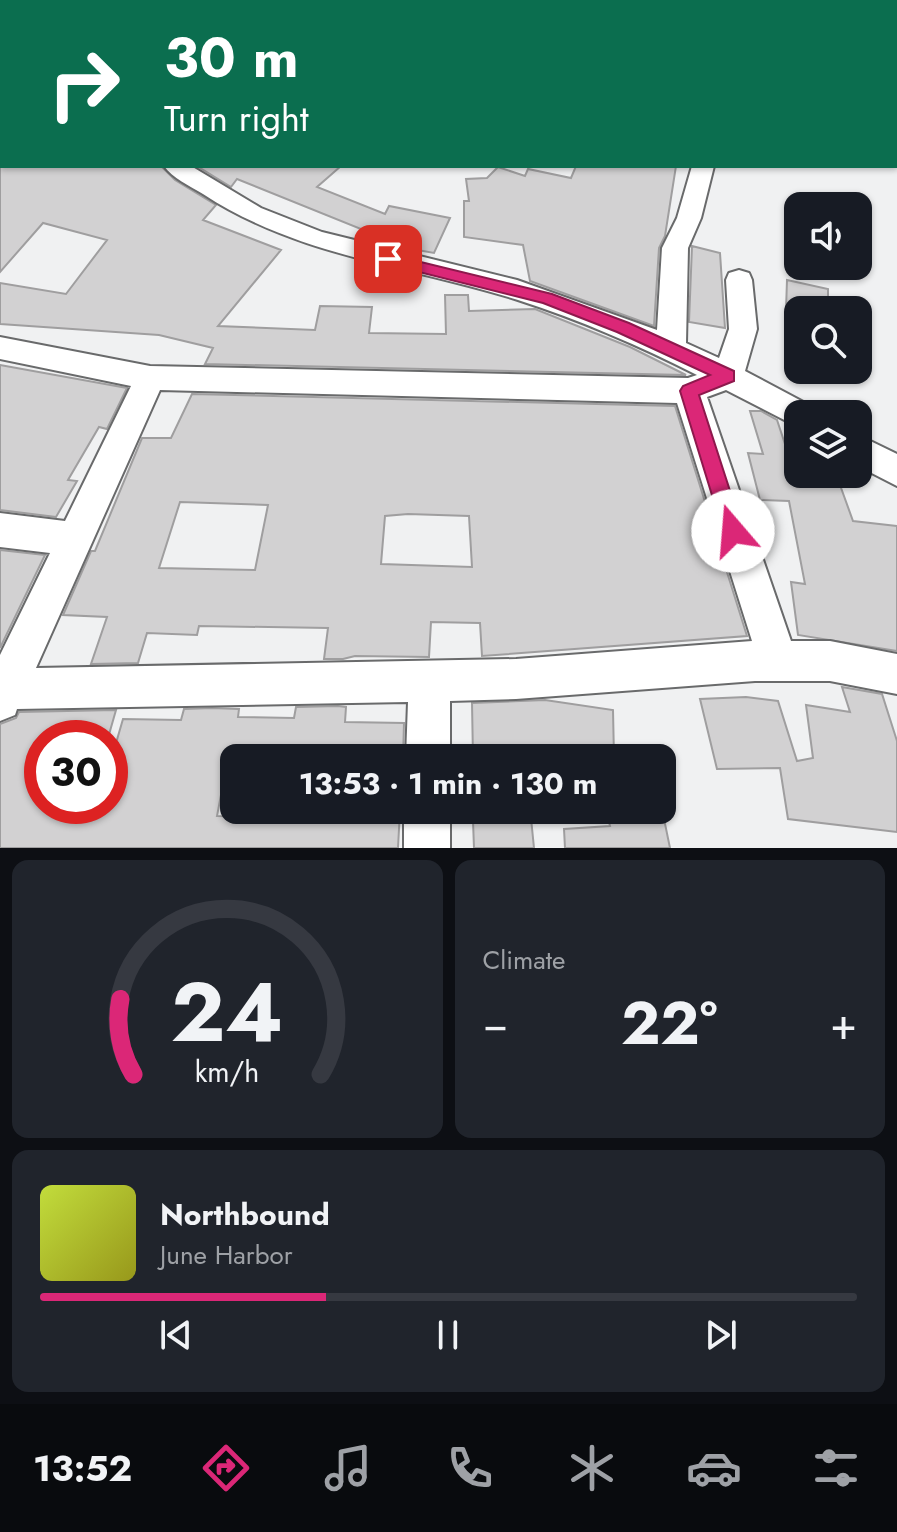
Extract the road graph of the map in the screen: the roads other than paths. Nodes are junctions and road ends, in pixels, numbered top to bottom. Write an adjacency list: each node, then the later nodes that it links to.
1 (178, 168): 5 (street)
2 (702, 168): 5 (street)
3 (739, 280): 6 (street)
4 (0, 348): 7 (street)
5 (671, 350): 6 (street)
6 (728, 376): 8 (street); 9 (street)
7 (150, 378): 8 (street); 13 (street)
8 (689, 391): 14 (street)
9 (784, 406)
10 (872, 457): 11 (street)
11 (897, 471)
12 (0, 530): 13 (street)
13 (74, 539): 17 (street)
14 (778, 661): 15 (street); 16 (street)
15 (897, 674)
16 (429, 681): 17 (street); 18 (street)
17 (2, 693)
18 (428, 744)
19 (427, 824): 20 (street)
20 (427, 848)

